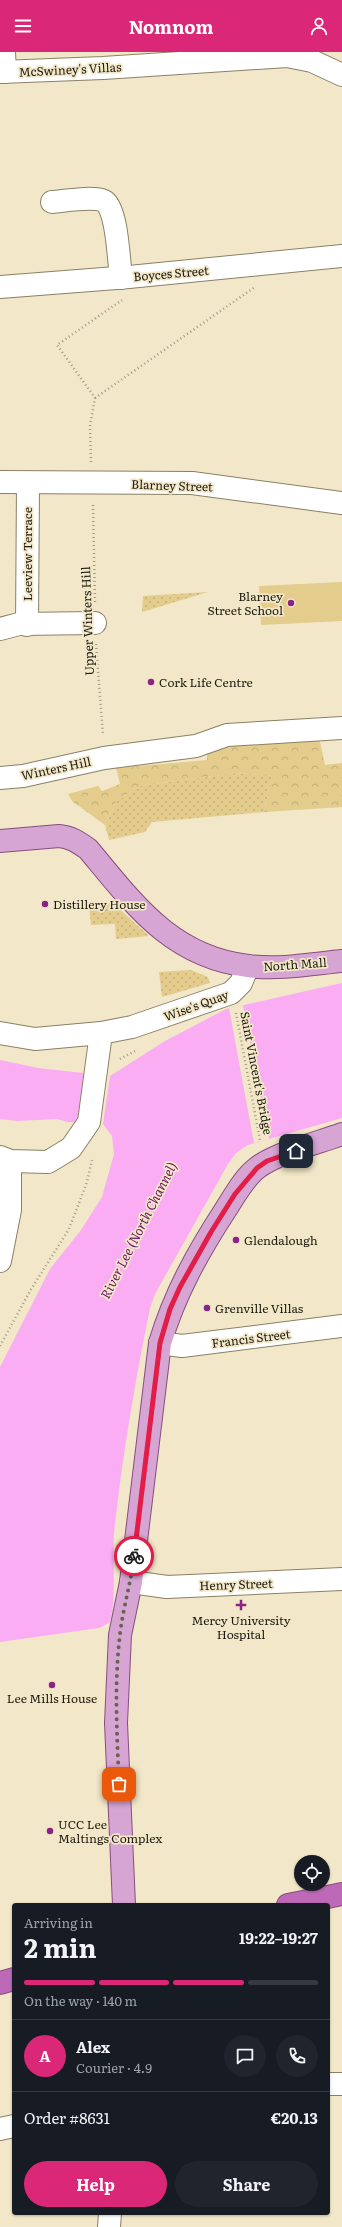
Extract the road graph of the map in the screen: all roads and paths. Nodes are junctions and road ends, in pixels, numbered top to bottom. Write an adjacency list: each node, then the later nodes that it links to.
1 (138, 58): 2 (street, McSwiney's Villas); 3 (street, McSwiney's Villas)
2 (3, 65)
3 (342, 75)
4 (52, 202): 7 (street)
5 (342, 256): 6 (street, Boyces Street)
6 (253, 266): 7 (street, Boyces Street); 9 (path)
7 (125, 278): 8 (street, Boyces Street); 9 (path)
8 (0, 287)
9 (95, 398): 11 (path, Upper Winters Hill)
10 (0, 482): 12 (street, Blarney Street)
11 (92, 483): 12 (street, Blarney Street); 13 (street, Blarney Street); 14 (path, Upper Winters Hill)
12 (28, 484): 15 (street, Leeview Terrace)
13 (342, 503)
14 (95, 623): 15 (street); 18 (path, Upper Winters Hill)
15 (27, 625): 16 (street)
16 (0, 629)
17 (342, 728): 18 (street, Winters Hill)
18 (108, 757): 19 (street, Winters Hill)
19 (0, 778)
20 (0, 841): 22 (main road, North Mall)
21 (342, 961): 22 (main road, North Mall)
22 (248, 966): 25 (street, Wise's Quay)
23 (235, 1007): 27 (path, Saint Vincent's Bridge)
24 (0, 1033): 25 (street, Wise's Quay)
25 (101, 1033): 29 (street)
26 (342, 1134): 32 (main road)
27 (260, 1142)
28 (93, 1153): 33 (path)
29 (5, 1159): 30 (street)
30 (0, 1261)
31 (342, 1326): 32 (street, Francis Street)
32 (160, 1343): 35 (main road)
33 (0, 1346)
34 (342, 1579): 35 (street, Henry Street)
35 (131, 1582): 37 (main road)
36 (342, 1894): 38 (highway)
37 (124, 1903)
38 (298, 1903)
39 (12, 1980): 40 (highway)
40 (0, 1983)
41 (330, 2084): 42 (street)
42 (342, 2084)
43 (12, 2126): 44 (street)
44 (0, 2129)
45 (110, 2215): 46 (street)
46 (109, 2227)

